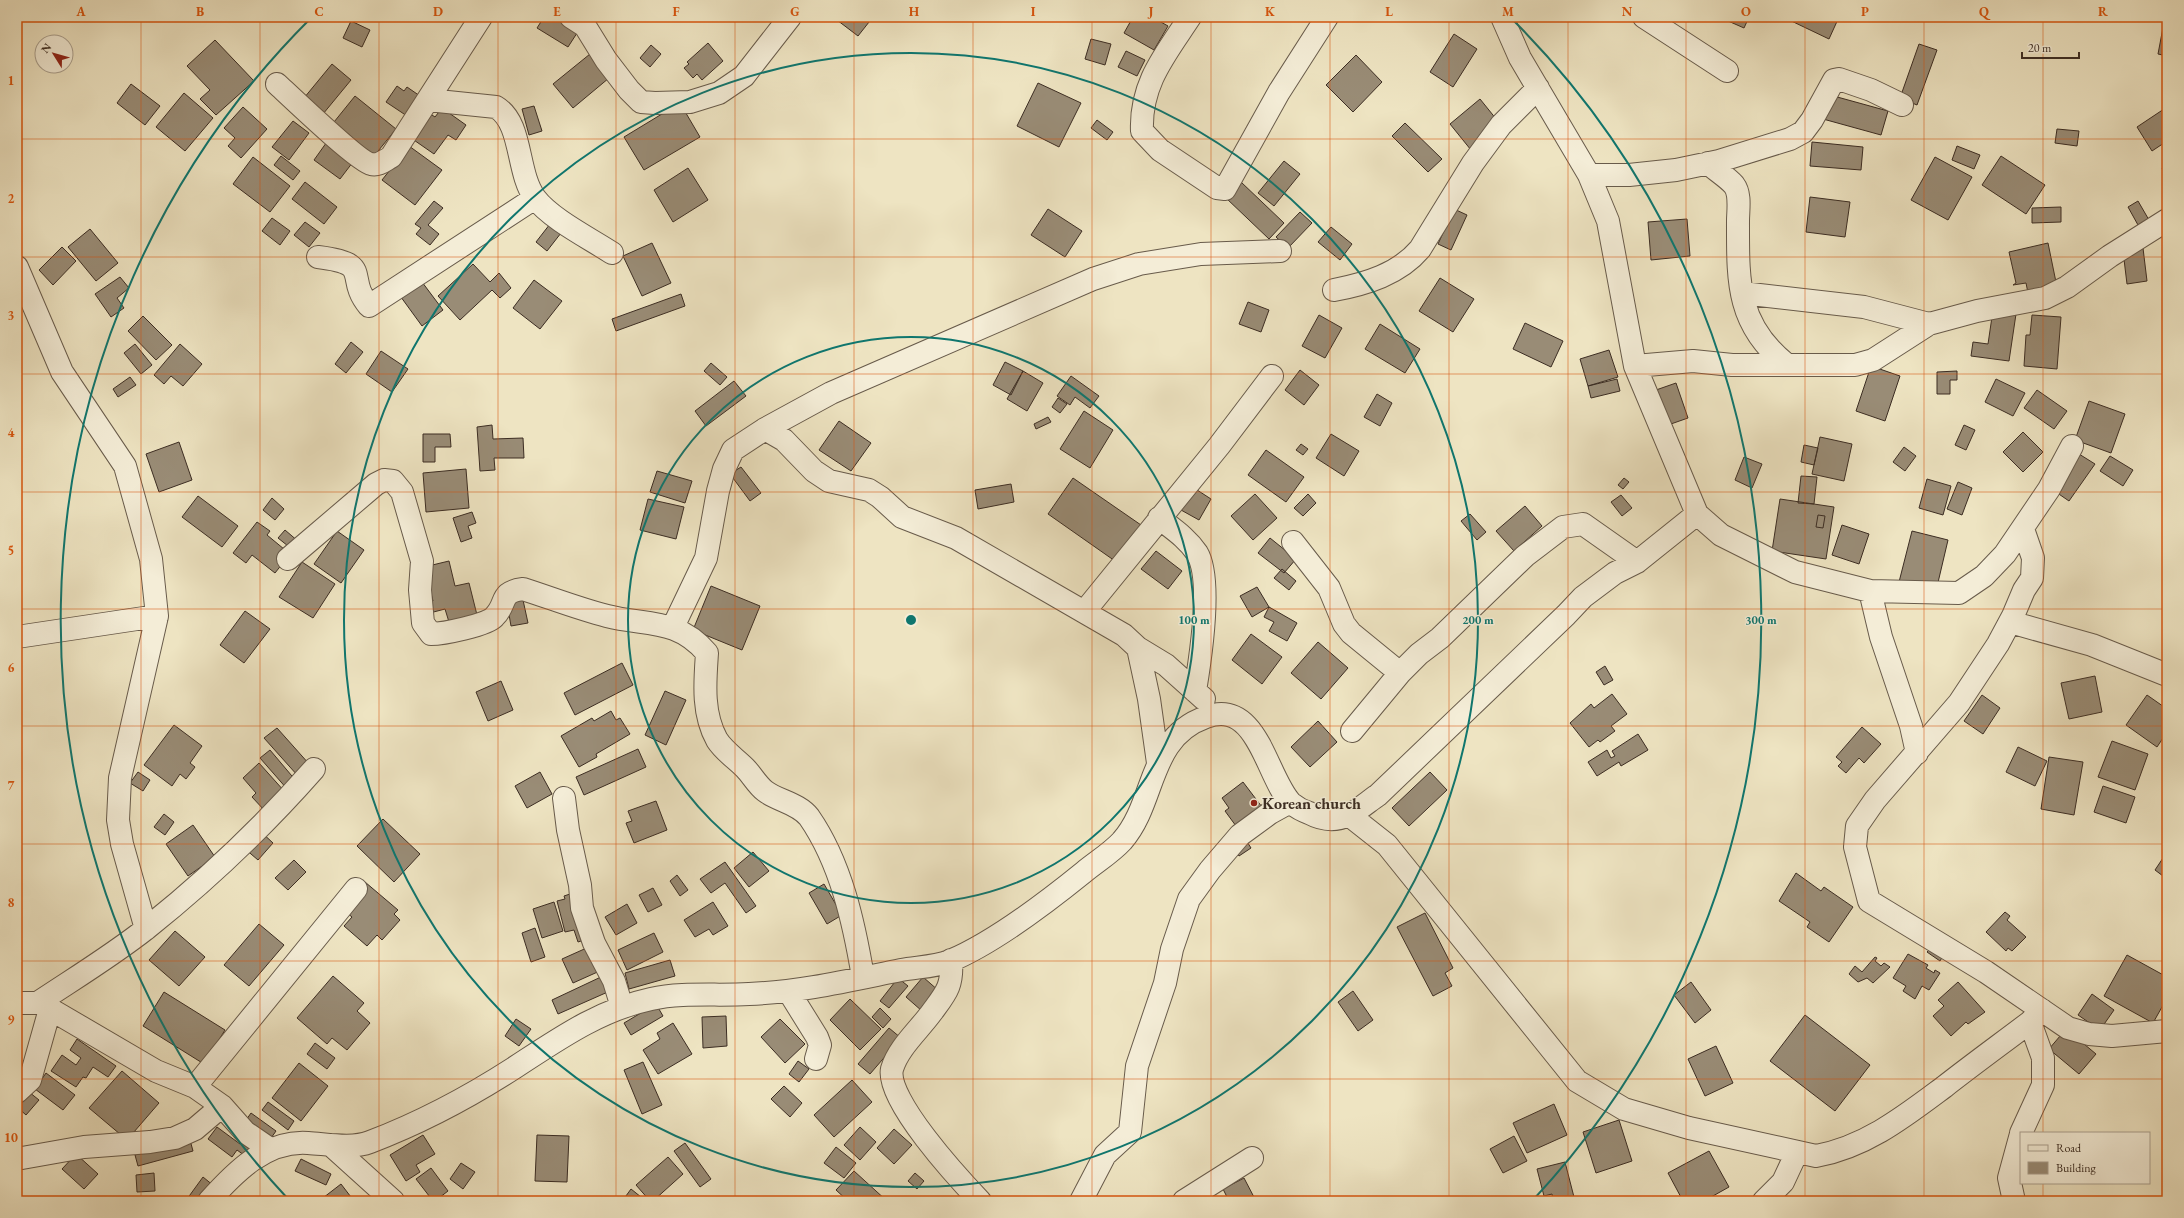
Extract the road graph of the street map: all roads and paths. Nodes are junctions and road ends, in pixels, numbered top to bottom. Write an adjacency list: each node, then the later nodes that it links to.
1 (481, 17): 11 (street)
2 (571, 17): 3 (street)
3 (790, 17)
4 (1190, 17): 5 (street)
5 (1327, 17)
6 (1502, 17): 10 (street)
7 (1644, 17): 8 (street)
8 (1726, 71)
9 (277, 84): 11 (street)
10 (1538, 88): 14 (street); 21 (street)
11 (428, 100): 15 (street)
12 (1902, 105): 13 (street)
13 (1708, 164): 14 (street); 22 (street)
14 (1589, 175): 25 (street)
15 (535, 198): 18 (street); 19 (street)
16 (2167, 220): 23 (street)
17 (1280, 251): 27 (street)
18 (612, 253)
19 (318, 257)
20 (17, 267): 37 (street)
21 (1334, 290)
22 (1742, 293): 23 (street); 24 (street)
23 (1929, 324): 24 (street)
24 (1786, 364): 25 (street)
25 (1635, 366): 29 (street)
26 (1272, 376): 30 (street)
27 (765, 429): 36 (street); 39 (street)
28 (2072, 446): 31 (street)
29 (1697, 514): 34 (street); 35 (street)
30 (1159, 518): 36 (street); 44 (street)
31 (2023, 529): 35 (street); 38 (street)
32 (1293, 542): 42 (street)
33 (288, 559): 39 (street)
34 (1637, 562): 42 (street); 52 (street)
35 (1870, 591): 47 (street)
36 (1084, 612): 41 (street)
37 (157, 616): 40 (street); 54 (street)
38 (2010, 622): 43 (street); 47 (street)
39 (673, 627): 56 (street)
40 (17, 637)
41 (1138, 648): 44 (street); 48 (street)
42 (1400, 673): 46 (street)
43 (2167, 675)
44 (1195, 691): 45 (street)
45 (1222, 713): 48 (street); 51 (street)
46 (1352, 732)
47 (1917, 753): 61 (street)
48 (1158, 763): 55 (street)
49 (314, 769): 54 (street)
50 (564, 798): 60 (street)
51 (1290, 802): 52 (street); 77 (street)
52 (1349, 815): 71 (street)
53 (356, 889): 64 (street)
54 (146, 929): 59 (street)
55 (951, 960): 56 (street); 76 (street)
56 (863, 977): 57 (street)
57 (789, 992): 60 (street); 63 (street)
58 (17, 1004): 59 (street)
59 (44, 1005): 64 (street); 65 (street)
60 (622, 1007): 69 (street)
61 (2036, 1016): 62 (street); 67 (street); 71 (street)
62 (2167, 1031)
63 (816, 1059)
64 (195, 1088): 66 (street)
65 (17, 1092)
66 (222, 1106): 70 (street); 72 (street)
67 (2021, 1132)
68 (2020, 1137): 80 (street)
69 (331, 1145): 70 (street); 75 (street)
70 (270, 1149): 74 (street)
71 (1797, 1152): 79 (street)
72 (17, 1157)
73 (1252, 1158): 78 (street)
74 (209, 1201)
75 (393, 1201)
76 (980, 1201)
77 (1081, 1201)
78 (1184, 1201)
79 (1764, 1201)
80 (2014, 1201)

